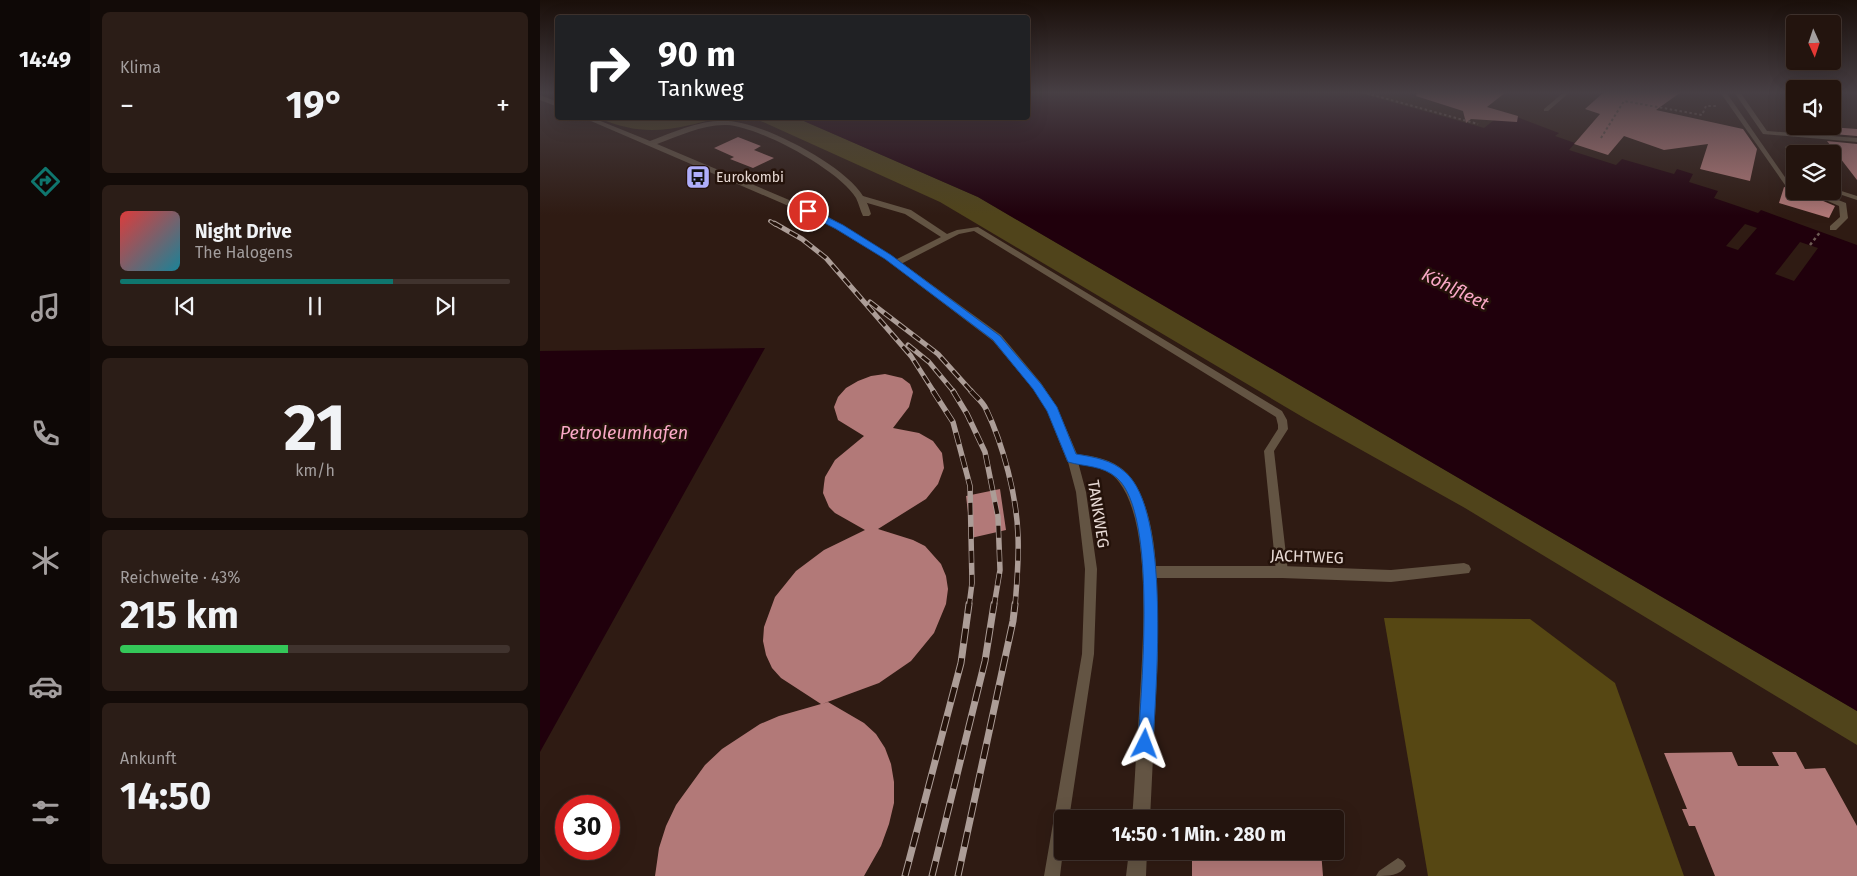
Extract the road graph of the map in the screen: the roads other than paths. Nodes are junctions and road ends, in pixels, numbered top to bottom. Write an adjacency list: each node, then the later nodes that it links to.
1 (623, 133): 7 (street, TANKWEG)
2 (682, 133): 7 (street)
3 (762, 133): 11 (street)
4 (1751, 133): 9 (lane)
5 (1797, 135): 6 (lane); 8 (lane)
6 (1857, 140)
7 (650, 144): 17 (street, TANKWEG)
8 (1803, 145)
9 (1786, 183)
10 (1841, 193): 12 (lane)
11 (860, 198): 14 (street); 16 (lane)
12 (1857, 198)
13 (1832, 200): 15 (lane)
14 (866, 214)
15 (1833, 228)
16 (946, 237): 17 (lane); 21 (lane)
17 (896, 263): 18 (street, TANKWEG)
18 (1072, 458): 20 (street); 25 (lane, TANKWEG)
19 (1464, 569): 21 (street, JACHTWEG)
20 (1148, 572): 21 (street, JACHTWEG); 22 (street)
21 (1282, 572)
22 (1141, 810)
23 (1137, 860): 26 (street)
24 (1398, 866): 27 (lane)
25 (1052, 876)
26 (1136, 876)
27 (1384, 876)

